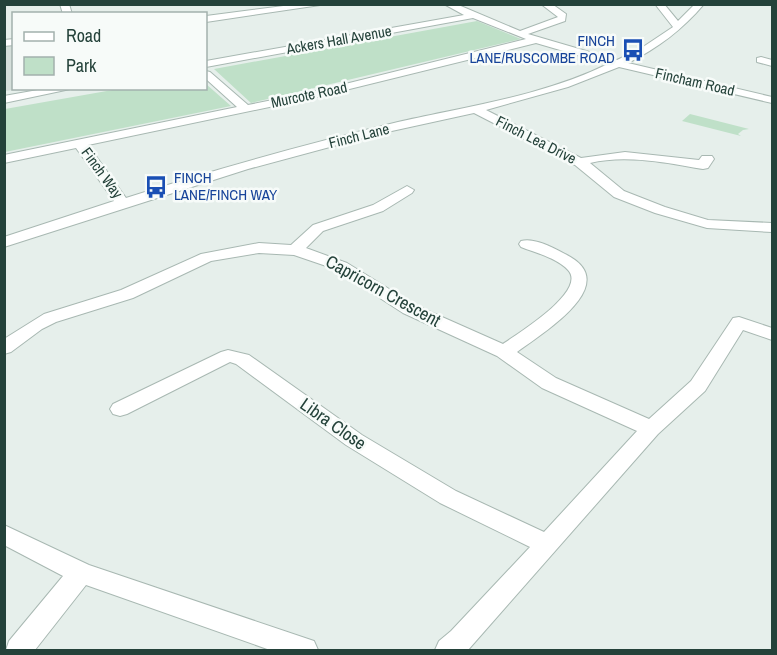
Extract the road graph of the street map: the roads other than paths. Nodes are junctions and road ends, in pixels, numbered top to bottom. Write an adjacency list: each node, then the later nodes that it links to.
1 (323, 4): 7 (street)
2 (448, 4): 6 (street, Fincham Road)
3 (545, 4): 9 (street)
4 (659, 4): 8 (street)
5 (700, 4): 8 (street, Finch Lane)
6 (472, 16): 9 (street, Fincham Road); 14 (street, Ackers Hall Avenue)
7 (207, 19)
8 (678, 27): 12 (street, Finch Lane)
9 (519, 33): 10 (street, Fincham Road)
10 (536, 40): 12 (street, Fincham Road); 20 (street, Murcote Road)
11 (761, 60): 13 (street)
12 (618, 63): 18 (street, Fincham Road); 19 (street, Finch Lane)
13 (772, 63)
14 (207, 64)
15 (207, 75): 20 (street)
16 (59, 90): 17 (street)
17 (4, 100)
18 (772, 100)
19 (474, 108): 24 (street, Finch Lea Drive); 26 (street, Finch Lane)
20 (246, 109): 21 (street, Murcote Road)
21 (80, 144): 22 (street, Murcote Road); 26 (street, Finch Way)
22 (4, 159)
23 (707, 159): 24 (street)
24 (580, 162): 27 (street, Finch Lea Drive)
25 (407, 190): 30 (street)
26 (123, 203): 28 (street, Finch Lane)
27 (769, 231)
28 (4, 242)
29 (527, 244): 33 (street)
30 (296, 250): 32 (street, Capricorn Crescent); 33 (street, Capricorn Crescent)
31 (772, 334): 35 (street)
32 (4, 348)
33 (504, 352): 35 (street, Capricorn Crescent)
34 (120, 410): 37 (street, Libra Close)
35 (651, 429): 37 (street)
36 (4, 534): 38 (street)
37 (547, 544): 41 (street)
38 (81, 573): 39 (street); 40 (street)
39 (19, 651)
40 (304, 651)
41 (449, 651)

